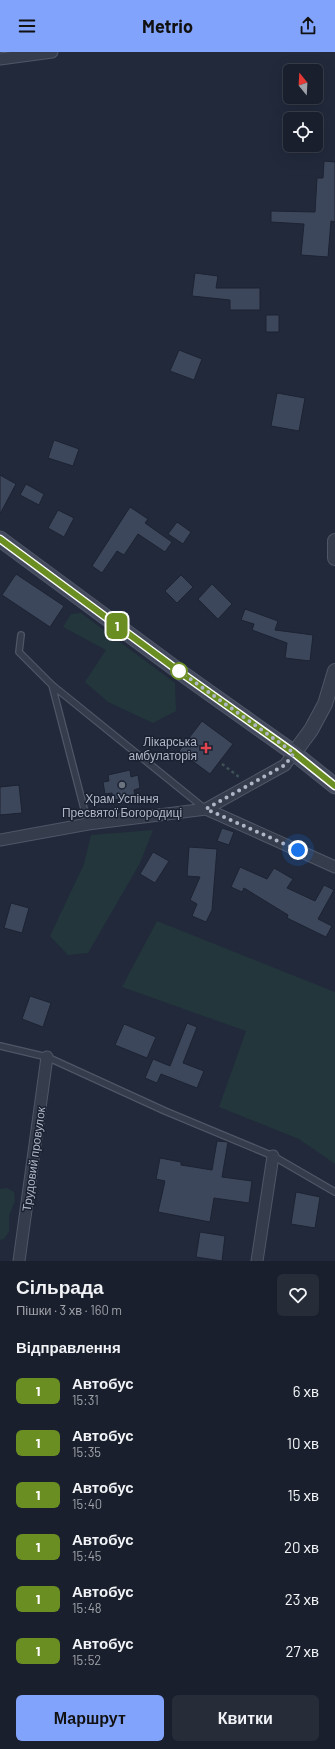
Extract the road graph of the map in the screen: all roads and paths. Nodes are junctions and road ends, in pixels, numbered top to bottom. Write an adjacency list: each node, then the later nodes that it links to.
1 (52, 52): 2 (street)
2 (0, 59)
3 (0, 539): 9 (main road)
4 (335, 541): 5 (street)
5 (335, 558)
6 (21, 635): 8 (lane)
7 (335, 671): 9 (street)
8 (52, 685): 13 (lane); 14 (lane)
9 (294, 753): 11 (street); 12 (main road)
10 (222, 764): 11 (path)
11 (250, 786): 13 (street)
12 (335, 786)
13 (206, 809): 14 (street); 16 (street)
14 (88, 824): 15 (street)
15 (0, 840)
16 (335, 867)
17 (0, 1046): 18 (lane)
18 (48, 1058): 19 (lane); 21 (street, Трудовий провулок)
19 (273, 1156): 20 (lane); 22 (street)
20 (335, 1192)
21 (19, 1261)
22 (257, 1261)

